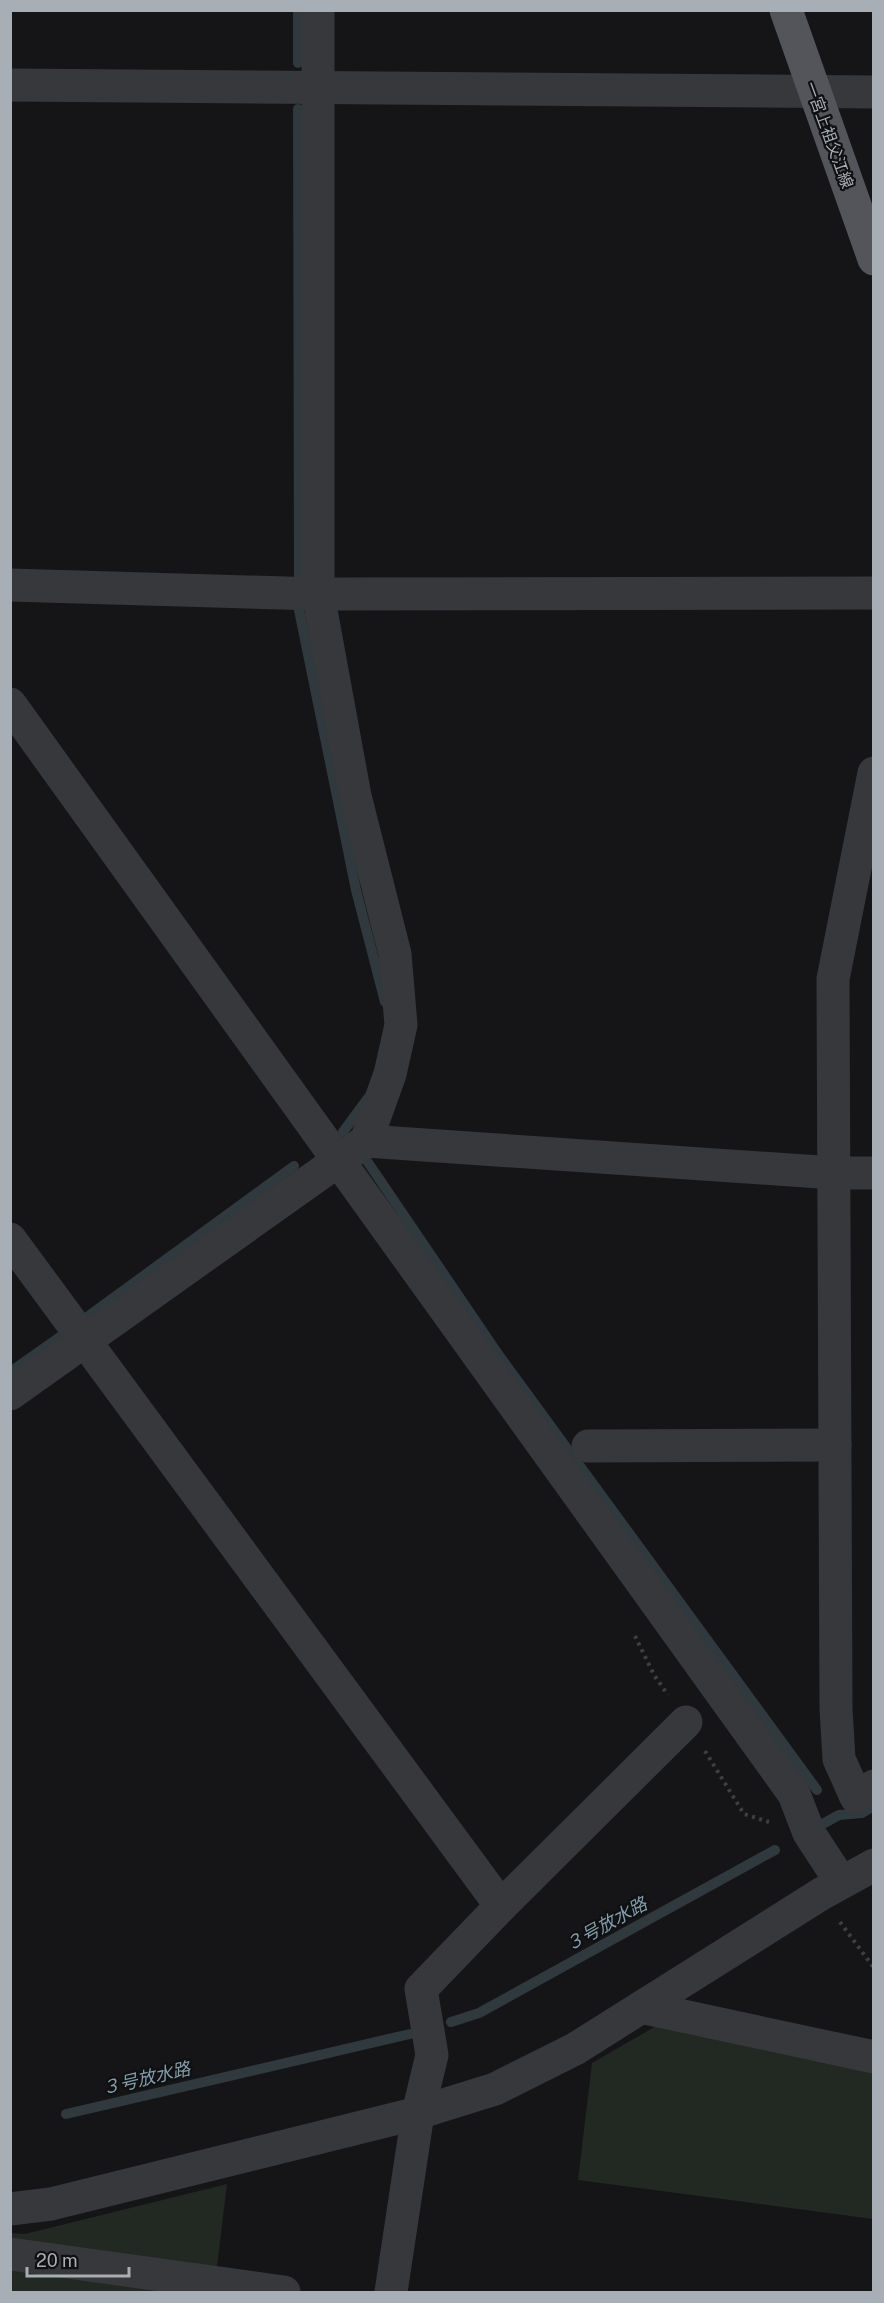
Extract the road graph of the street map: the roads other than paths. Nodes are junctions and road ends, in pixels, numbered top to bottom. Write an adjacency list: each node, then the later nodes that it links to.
1 (318, 10): 4 (street)
2 (786, 10): 6 (main road, 一宮上祖父江線)
3 (10, 86): 4 (street)
4 (318, 88): 6 (street); 10 (street)
5 (873, 92): 6 (street)
6 (814, 93): 7 (main road, 一宮上祖父江線)
7 (873, 259)
8 (10, 585): 10 (street)
9 (873, 593): 10 (street)
10 (318, 594): 13 (street)
11 (10, 704): 14 (street)
12 (873, 773): 15 (street)
13 (366, 1141): 14 (street); 15 (street)
14 (339, 1161): 18 (street); 25 (street)
15 (834, 1173): 16 (street); 20 (street)
16 (873, 1173)
17 (10, 1239): 18 (street)
18 (83, 1341): 19 (street); 26 (street)
19 (10, 1394)
20 (835, 1445): 21 (street); 23 (street)
21 (588, 1446)
22 (686, 1722): 26 (street)
23 (873, 1786)
24 (873, 1865): 25 (street)
25 (831, 1888): 27 (street)
26 (501, 1906): 29 (street)
27 (645, 2005): 28 (street); 29 (street)
28 (873, 2057)
29 (418, 2113): 30 (street); 33 (street)
30 (10, 2209)
31 (10, 2254): 32 (street)
32 (284, 2292)
33 (391, 2292)

